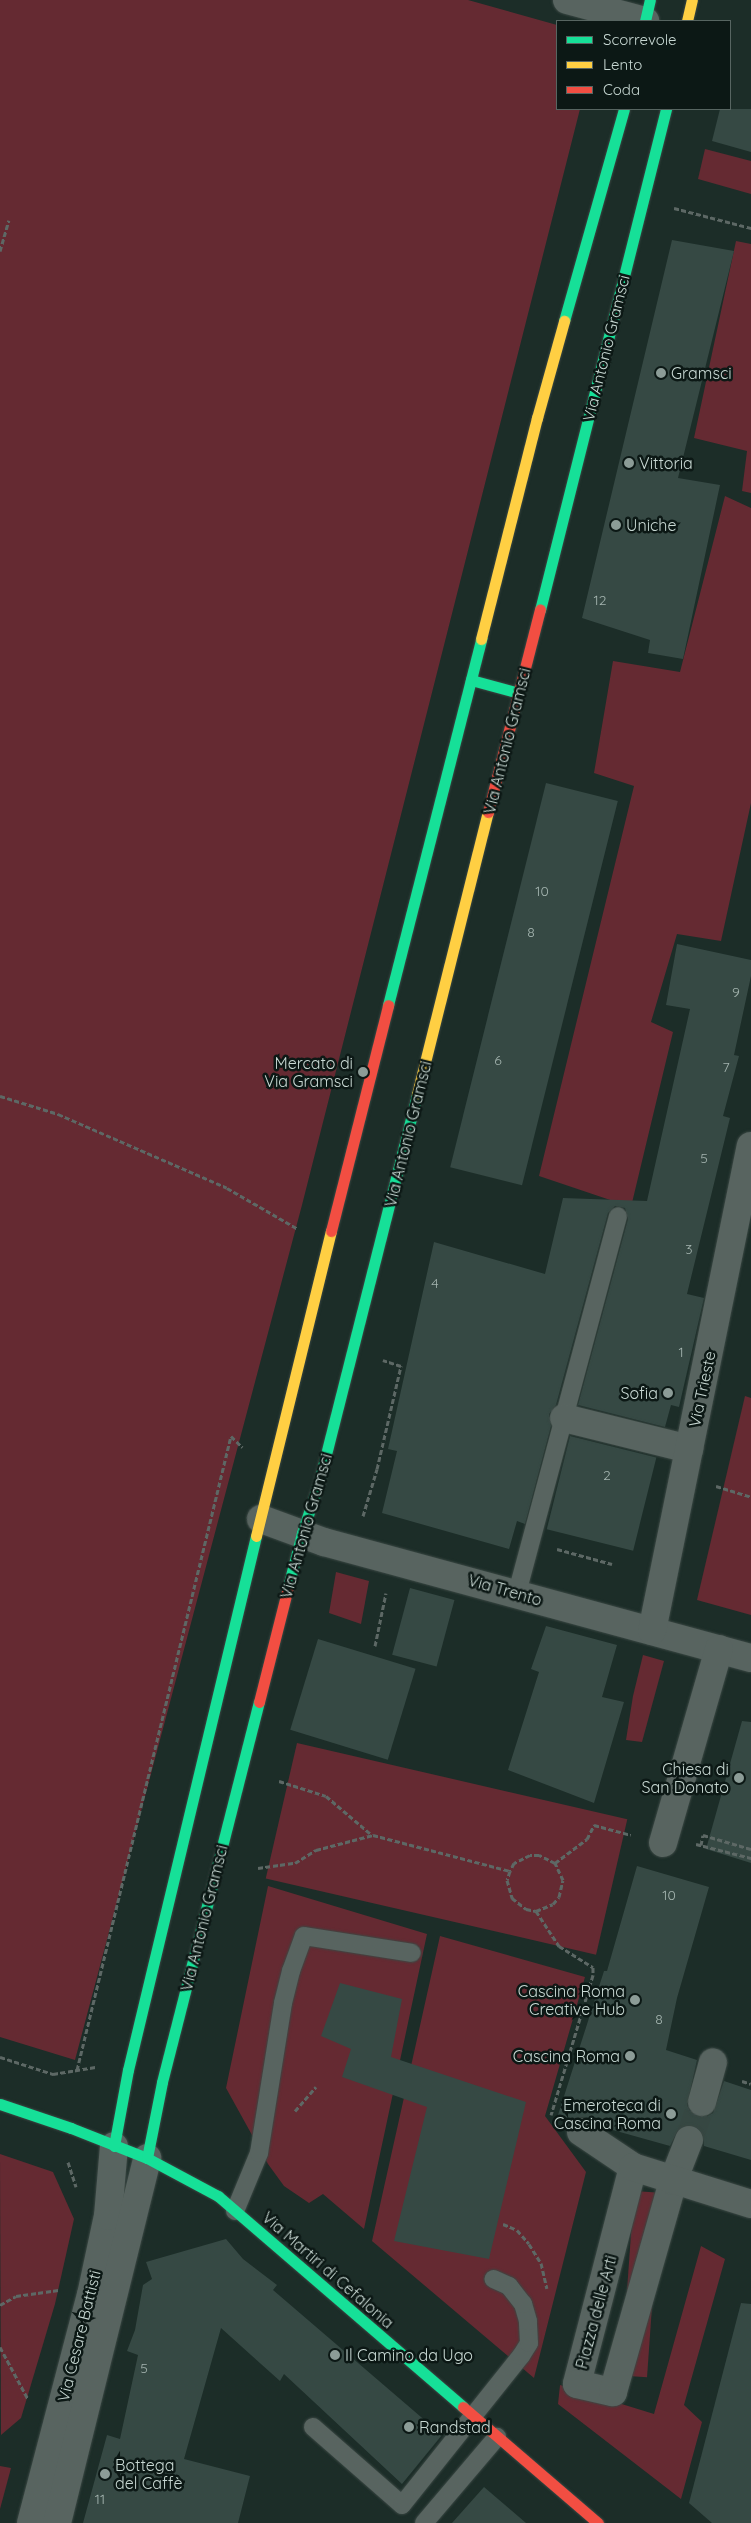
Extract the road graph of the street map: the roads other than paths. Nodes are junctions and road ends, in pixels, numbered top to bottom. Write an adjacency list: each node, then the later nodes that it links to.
1 (567, 0): 4 (street)
2 (650, 0): 5 (street)
3 (692, 0): 6 (street)
4 (641, 20)
5 (645, 20)
6 (688, 20)
7 (624, 110): 9 (street)
8 (666, 110): 10 (street, Via Antonio Gramsci)
9 (471, 680): 10 (street); 15 (street)
10 (519, 693): 16 (street, Via Antonio Gramsci)
11 (751, 1146): 14 (street, Via Trieste)
12 (618, 1216): 13 (lane)
13 (564, 1418): 14 (street); 17 (lane)
14 (689, 1450): 18 (street, Via Trieste)
15 (261, 1518): 16 (street, Via Trento); 28 (street)
16 (302, 1533): 17 (street, Via Trento); 29 (street, Via Antonio Gramsci)
17 (517, 1594): 18 (street, Via Trento)
18 (652, 1631): 19 (street, Via Trento)
19 (719, 1649): 20 (street, Via Trento); 21 (street)
20 (751, 1658)
21 (664, 1839)
22 (412, 1953): 33 (lane)
23 (713, 2062): 24 (street)
24 (702, 2102)
25 (0, 2104): 28 (street, Via Martiri di Cefalonia)
26 (581, 2132): 30 (street)
27 (689, 2140): 31 (street)
28 (114, 2146): 29 (street, Via Martiri di Cefalonia); 38 (street, Via Cesare Battisti)
29 (147, 2158): 33 (street, Via Martiri di Cefalonia); 39 (street, Via Cesare Battisti)
30 (633, 2167): 31 (street); 31 (street, Piazza delle Arti)
31 (674, 2180): 32 (street)
32 (751, 2204)
33 (235, 2211): 35 (street, Via Martiri di Cefalonia)
34 (493, 2279): 35 (lane)
35 (473, 2416): 36 (lane); 37 (street, Via Martiri di Cefalonia)
36 (313, 2427)
37 (497, 2437): 40 (lane); 41 (street, Via Martiri di Cefalonia)
38 (30, 2523)
39 (56, 2523)
40 (424, 2523)
41 (598, 2523)

